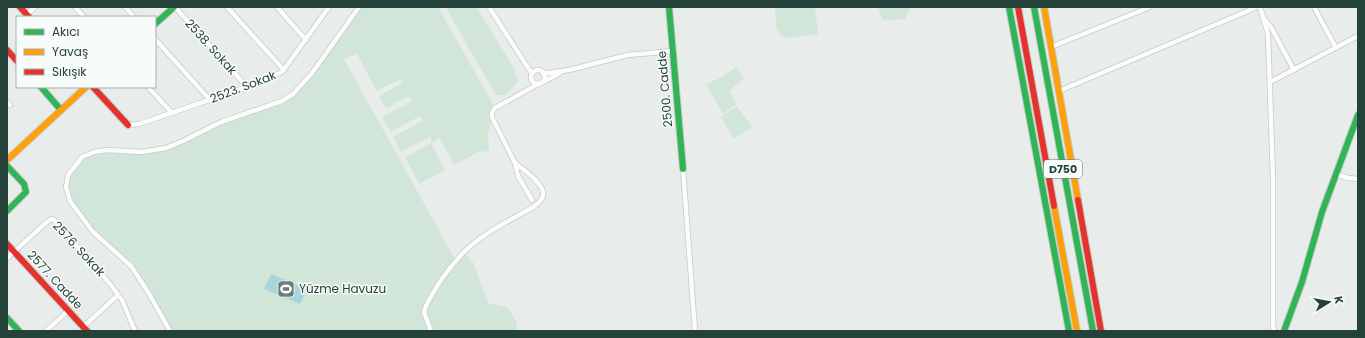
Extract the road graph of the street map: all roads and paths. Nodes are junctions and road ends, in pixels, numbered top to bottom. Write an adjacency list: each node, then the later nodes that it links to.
1 (20, 7): 19 (main road)
2 (35, 7): 19 (street)
3 (75, 7): 20 (street)
4 (125, 7): 21 (street)
5 (175, 7): 23 (main road); 40 (street, 2538. Sokak)
6 (227, 7): 32 (street)
7 (276, 7): 25 (street)
8 (359, 7): 70 (street)
9 (489, 7): 35 (street)
10 (669, 7): 30 (main road, 2500. Cadde)
11 (1009, 7): 73 (main road)
12 (1018, 7): 74 (main road, D750)
13 (1034, 7): 75 (main road, D750)
14 (1044, 7): 27 (main road)
15 (1150, 7): 27 (street)
16 (1258, 7): 22 (street); 45 (street)
17 (1314, 7): 28 (street)
18 (328, 8): 25 (street, 2523. Sokak)
19 (28, 16)
20 (83, 16)
21 (133, 16)
22 (1263, 18): 34 (street); 38 (street)
23 (156, 23)
24 (1358, 36): 28 (street)
25 (306, 40): 32 (street, 2523. Sokak)
26 (156, 41): 47 (street)
27 (1051, 47): 45 (main road)
28 (1336, 48): 34 (street)
29 (7, 50): 31 (main road)
30 (673, 51): 33 (street); 55 (main road, 2500. Cadde)
31 (16, 60)
32 (284, 70): 40 (street, 2523. Sokak)
33 (569, 70): 36 (street); 39 (street)
34 (1294, 70): 38 (street)
35 (533, 72): 36 (street); 37 (street)
36 (543, 74): 39 (street)
37 (532, 81): 39 (street); 46 (street)
38 (1270, 82): 77 (street)
39 (540, 83): 46 (street)
40 (247, 87): 47 (street, 2523. Sokak)
41 (42, 88): 48 (main road)
42 (85, 88): 48 (main road)
43 (94, 88): 51 (main road)
44 (149, 88): 49 (street)
45 (1058, 91): 76 (main road)
46 (522, 94): 53 (street)
47 (210, 100): 49 (street, 2523. Sokak)
48 (61, 110): 52 (main road)
49 (172, 113): 51 (street, 2523. Sokak)
50 (1358, 115): 56 (main road)
51 (128, 125)
52 (7, 160)
53 (515, 163): 58 (street); 71 (street)
54 (7, 166): 59 (main road)
55 (683, 169): 72 (street)
56 (1336, 174): 57 (street); 78 (main road)
57 (1358, 179)
58 (532, 200)
59 (7, 211)
60 (7, 244): 61 (main road, 2577. Cadde)
61 (14, 252): 62 (street, 2576. Sokak); 63 (street, 2576. Sokak); 64 (main road, 2577. Cadde)
62 (7, 258)
63 (118, 295): 66 (street); 69 (street, 2576. Sokak)
64 (68, 311): 66 (main road, 2577. Cadde); 68 (street)
65 (7, 318): 67 (main road)
66 (85, 329)
67 (19, 331)
68 (46, 331)
69 (135, 331)
70 (170, 331)
71 (432, 331)
72 (695, 331)
73 (1069, 331)
74 (1077, 331)
75 (1093, 331)
76 (1101, 331)
77 (1274, 331)
78 (1284, 331)

